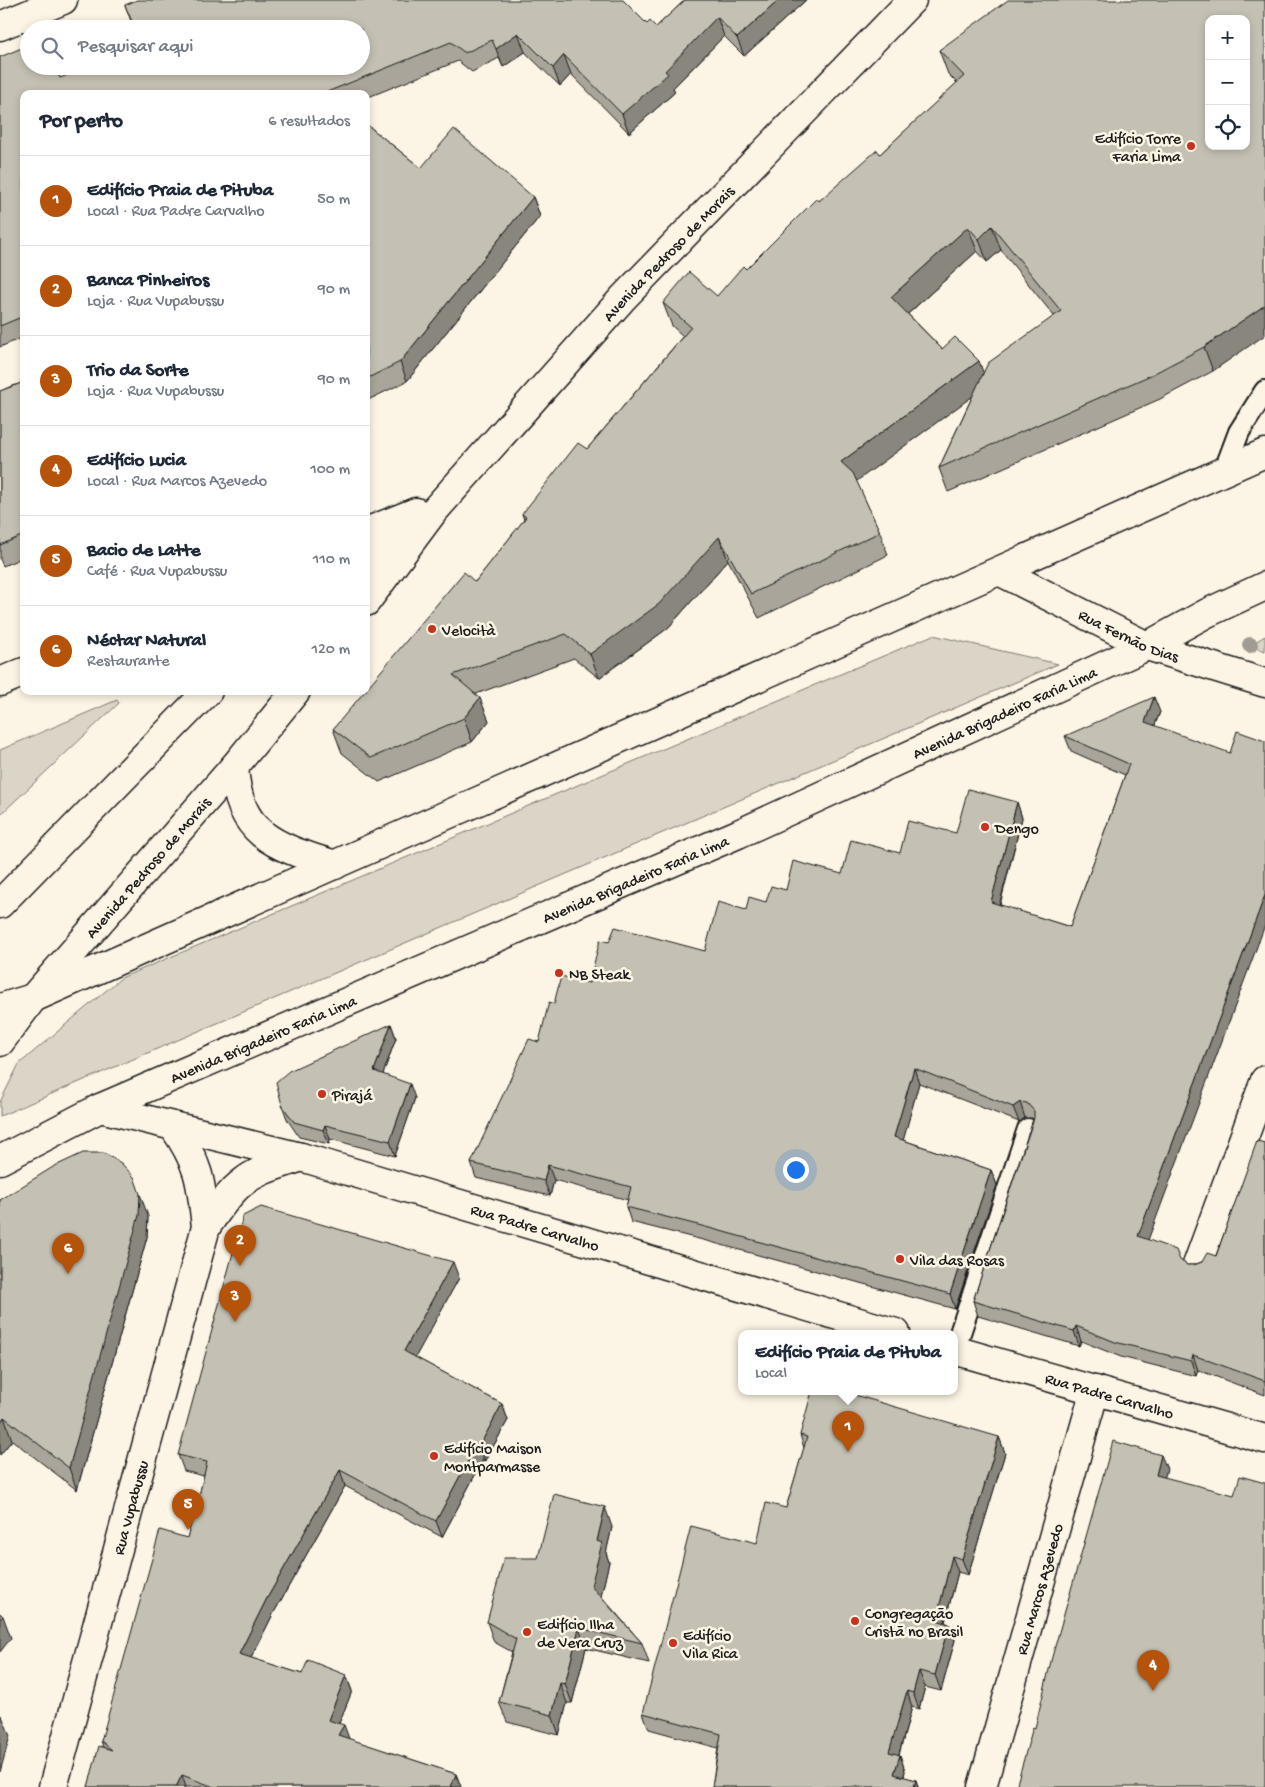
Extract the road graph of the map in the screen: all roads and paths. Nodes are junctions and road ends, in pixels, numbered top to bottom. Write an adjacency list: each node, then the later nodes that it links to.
1 (63, 0): 3 (main road)
2 (912, 0): 7 (main road, Avenida Pedroso de Morais)
3 (0, 26)
4 (1265, 391): 6 (lane)
5 (1265, 453): 6 (main road)
6 (1224, 472): 10 (main road)
7 (438, 507): 8 (main road); 9 (main road, Avenida Pedroso de Morais); 12 (main road, Avenida Pedroso de Morais)
8 (370, 531)
9 (370, 558)
10 (999, 571): 13 (main road, Rua Fernão Dias); 20 (main road)
11 (1265, 586): 13 (main road, Avenida Brigadeiro Faria Lima)
12 (370, 597)
13 (1147, 646): 16 (main road, Rua Fernão Dias); 26 (main road, Avenida Brigadeiro Faria Lima)
14 (20, 674): 15 (main road)
15 (0, 682)
16 (1265, 683)
17 (204, 695): 21 (main road)
18 (293, 695): 19 (main road, Avenida Pedroso de Morais)
19 (234, 766): 20 (main road); 22 (main road, Avenida Pedroso de Morais)
20 (335, 865): 22 (main road)
21 (0, 904)
22 (33, 998): 23 (main road); 24 (main road, Avenida Pedroso de Morais)
23 (0, 1008)
24 (0, 1042)
25 (1265, 1080): 32 (main road)
26 (100, 1108): 27 (main road); 30 (main road, Avenida Brigadeiro Faria Lima)
27 (173, 1126): 29 (main road, Rua Padre Carvalho); 31 (main road, Rua Vupabussu)
28 (1028, 1129): 34 (lane)
29 (301, 1157): 31 (main road, Rua Vupabussu); 33 (main road, Rua Padre Carvalho)
30 (0, 1160)
31 (206, 1227): 38 (main road, Rua Vupabussu)
32 (1197, 1265)
33 (886, 1330)
34 (958, 1338)
35 (958, 1351): 36 (main road, Rua Padre Carvalho)
36 (1095, 1390): 37 (main road, Rua Padre Carvalho); 39 (main road, Rua Marcos Azevedo)
37 (1265, 1439)
38 (53, 1787)
39 (982, 1787)

